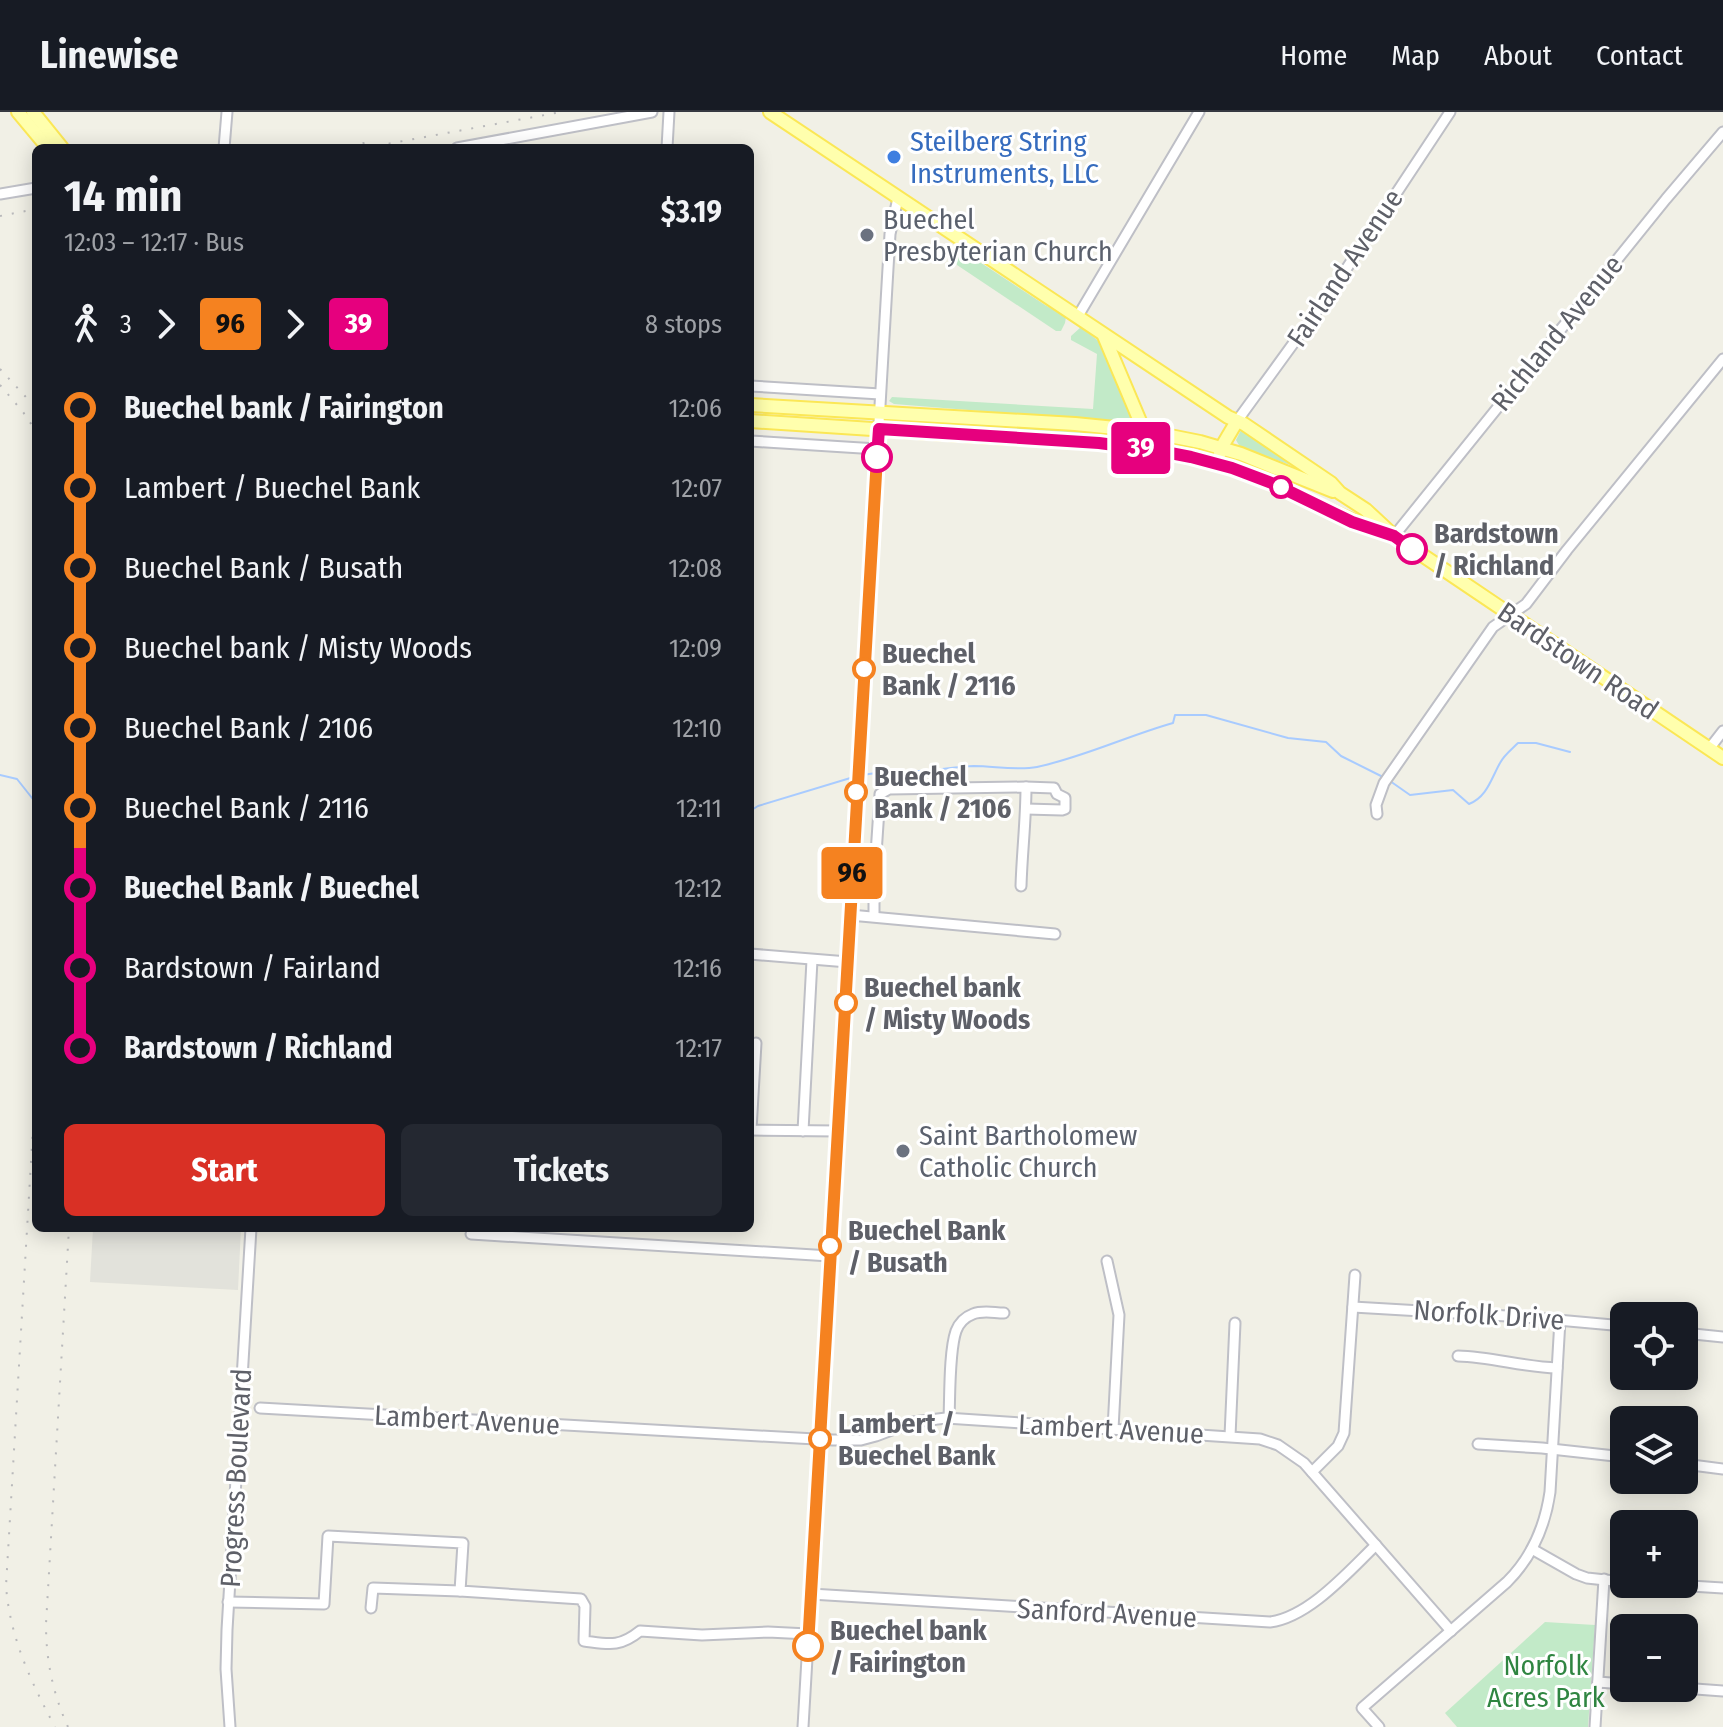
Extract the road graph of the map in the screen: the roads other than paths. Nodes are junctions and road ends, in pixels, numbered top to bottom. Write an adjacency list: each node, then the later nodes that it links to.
1 (18, 112): 10 (main road)
2 (33, 112): 11 (main road)
3 (227, 112): 12 (street)
4 (652, 112): 13 (street)
5 (669, 112): 14 (street)
6 (770, 112): 17 (main road, Bardstown Road)
7 (1199, 112): 18 (street)
8 (1450, 112): 26 (street, Fairland Avenue)
9 (1723, 132): 38 (street, Richland Avenue)
10 (45, 144)
11 (59, 144)
12 (224, 144)
13 (479, 144)
14 (667, 144)
15 (32, 189): 16 (street)
16 (0, 194)
17 (898, 198): 18 (main road, Bardstown Road); 22 (street)
18 (1078, 316): 19 (main road, Bardstown Road)
19 (1102, 333): 26 (main road, Bardstown Road); 28 (main road)
20 (1723, 359): 39 (street)
21 (754, 386): 22 (street)
22 (880, 394): 25 (street)
23 (754, 405): 25 (main road)
24 (754, 421): 25 (main road)
25 (879, 421): 27 (main road); 30 (main road, Bardstown Road); 32 (street)
26 (1237, 421): 31 (main road); 35 (main road, Bardstown Road)
27 (1103, 426): 28 (main road); 30 (street)
28 (1145, 431): 31 (main road); 33 (main road)
29 (754, 441): 32 (street)
30 (1099, 443): 33 (main road, Bardstown Road)
31 (1221, 448): 34 (main road); 35 (main road)
32 (877, 449): 47 (street)
33 (1160, 451): 34 (main road, Bardstown Road)
34 (1215, 463): 37 (main road, Bardstown Road)
35 (1340, 493): 36 (main road, Bardstown Road)
36 (1360, 506): 37 (main road); 38 (main road, Bardstown Road)
37 (1352, 522): 38 (main road, Bardstown Road)
38 (1394, 536): 39 (main road, Bardstown Road)
39 (1511, 615): 41 (main road, Bardstown Road); 45 (street)
40 (1723, 731): 41 (street)
41 (1709, 749): 42 (main road, Bardstown Road)
42 (1723, 758)
43 (1026, 787): 44 (street); 44 (street); 48 (street)
44 (1026, 809): 46 (street)
45 (1377, 814)
46 (1021, 886)
47 (850, 915): 48 (street); 52 (street)
48 (874, 916): 49 (street)
49 (1055, 934)
50 (754, 954): 51 (street)
51 (812, 960): 52 (street); 56 (street)
52 (848, 962): 57 (street)
53 (756, 1043): 54 (street)
54 (754, 1068)
55 (754, 1130): 56 (street)
56 (803, 1131): 57 (street)
57 (838, 1131): 60 (street)
58 (251, 1232): 91 (street, Progress Boulevard)
59 (471, 1234): 60 (street)
60 (830, 1256): 76 (street)
61 (1107, 1261): 74 (street)
62 (1355, 1275): 63 (street)
63 (1353, 1307): 65 (street, Norfolk Drive); 82 (street)
64 (1004, 1313): 73 (street)
65 (1560, 1320): 67 (street, Norfolk Drive); 71 (street)
66 (1235, 1323): 75 (street)
67 (1610, 1325)
68 (1698, 1334): 69 (street)
69 (1723, 1337)
70 (1458, 1356): 71 (street)
71 (1557, 1368): 78 (street)
72 (260, 1408): 76 (street, Lambert Avenue)
73 (949, 1419): 74 (street, Lambert Avenue); 76 (street, Lambert Avenue)
74 (1113, 1429): 75 (street, Lambert Avenue)
75 (1230, 1436): 82 (street, Lambert Avenue)
76 (820, 1439): 90 (street)
77 (1478, 1444): 78 (street)
78 (1553, 1449): 79 (street); 84 (street)
79 (1610, 1455)
80 (1698, 1466): 81 (street)
81 (1723, 1469)
82 (1312, 1472): 83 (street, Lambert Avenue)
83 (1376, 1545): 90 (street, Sanford Avenue); 93 (street, Lambert Avenue)
84 (1532, 1549): 85 (street); 93 (street)
85 (1604, 1579): 86 (street); 95 (street)
86 (1610, 1580)
87 (1698, 1586): 88 (street)
88 (1723, 1588)
89 (460, 1591): 91 (street); 92 (street); 94 (street)
90 (811, 1594): 94 (street)
91 (228, 1602): 99 (street, Progress Boulevard)
92 (371, 1608)
93 (1451, 1631): 101 (street)
94 (808, 1634): 100 (street)
95 (1598, 1682): 96 (street); 102 (street)
96 (1610, 1683)
97 (1698, 1689): 98 (street)
98 (1723, 1691)
99 (230, 1727)
100 (803, 1727)
101 (1379, 1727)
102 (1595, 1727)

